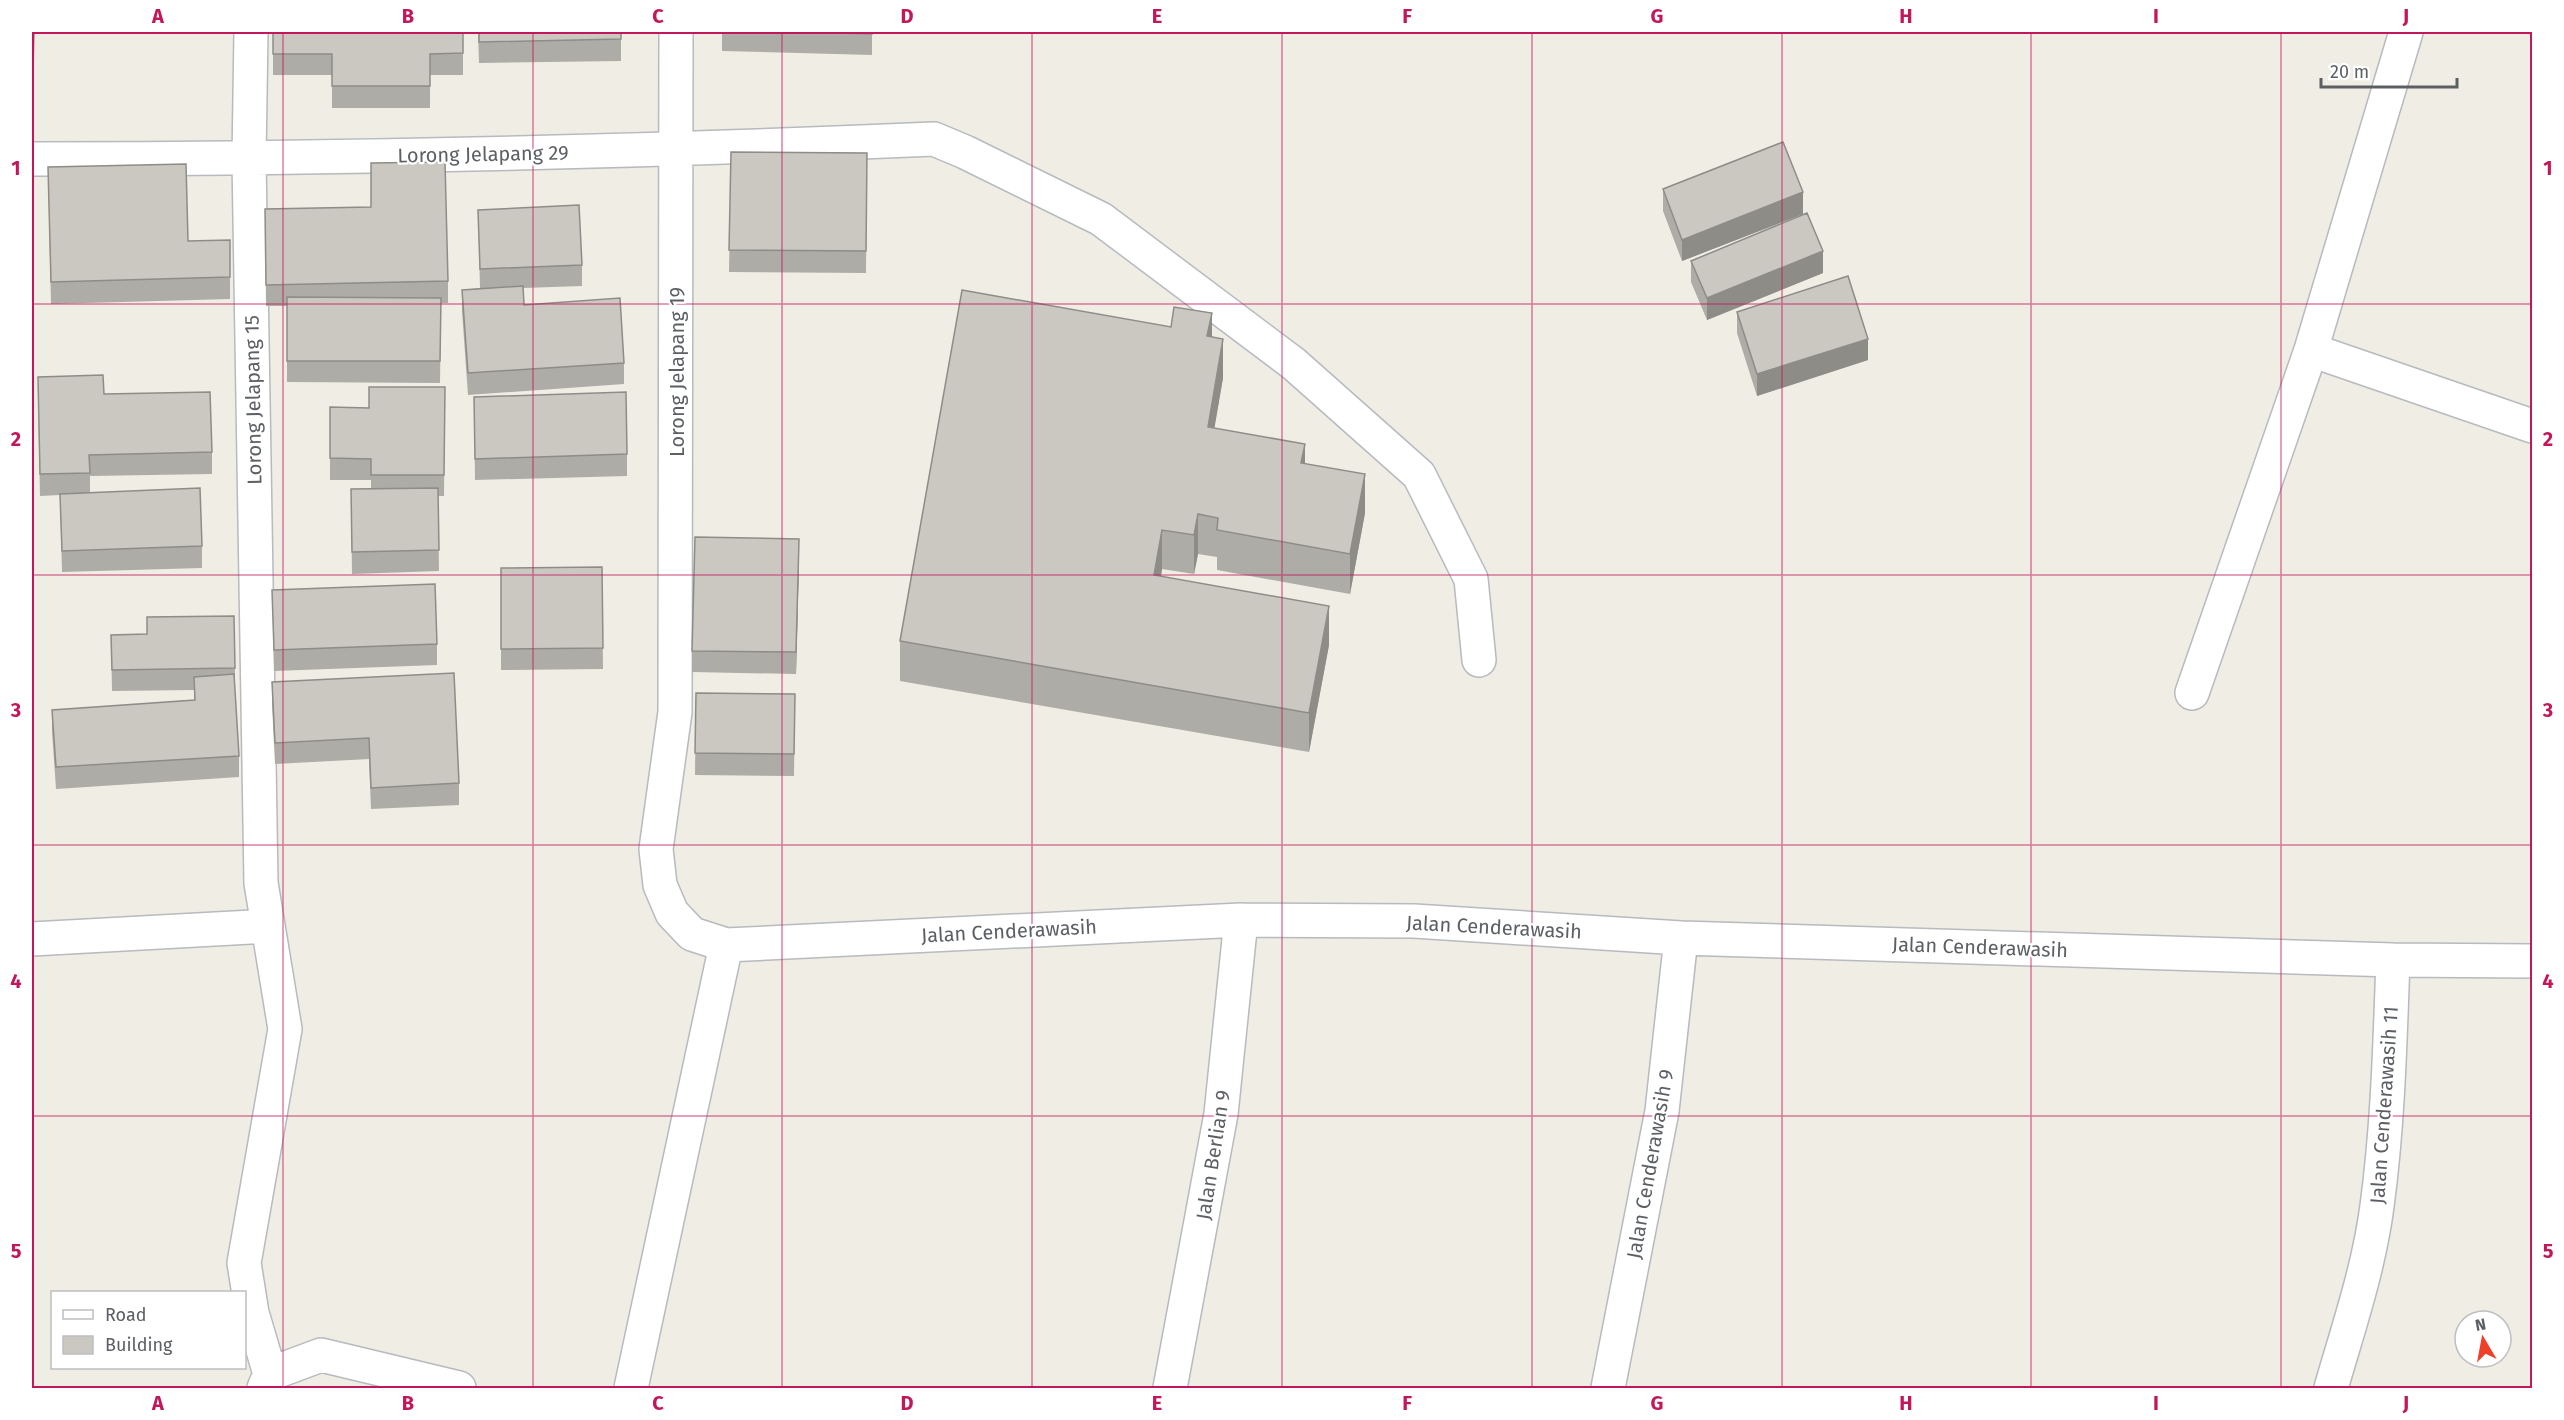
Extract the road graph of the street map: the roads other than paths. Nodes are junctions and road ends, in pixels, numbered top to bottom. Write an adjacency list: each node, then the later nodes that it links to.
1 (251, 32): 6 (street, Lorong Jelapang 15)
2 (676, 32): 4 (street, Lorong Jelapang 19)
3 (2406, 32): 7 (street)
4 (675, 150): 6 (street, Lorong Jelapang 29); 9 (street, Lorong Jelapang 29); 11 (street, Lorong Jelapang 19)
5 (32, 159): 6 (street, Lorong Jelapang 29)
6 (249, 159): 13 (street, Lorong Jelapang 15)
7 (2311, 350): 8 (street); 10 (street)
8 (2532, 426)
9 (1479, 660)
10 (2192, 693)
11 (675, 712): 16 (street, Jalan Cenderawasih)
12 (1240, 920): 14 (street, Jalan Cenderawasih); 16 (street, Jalan Cenderawasih); 22 (street, Jalan Berlian 9)
13 (268, 926): 15 (street); 19 (street, Lorong Jelapang 15)
14 (1681, 938): 17 (street, Jalan Cenderawasih); 23 (street, Jalan Cenderawasih 9)
15 (32, 939)
16 (726, 945): 21 (street)
17 (2393, 960): 18 (street, Jalan Cenderawasih); 24 (street, Jalan Cenderawasih 11)
18 (2532, 961)
19 (267, 1381): 20 (street)
20 (459, 1389)
21 (632, 1389)
22 (1170, 1389)
23 (1608, 1389)
24 (2331, 1389)

